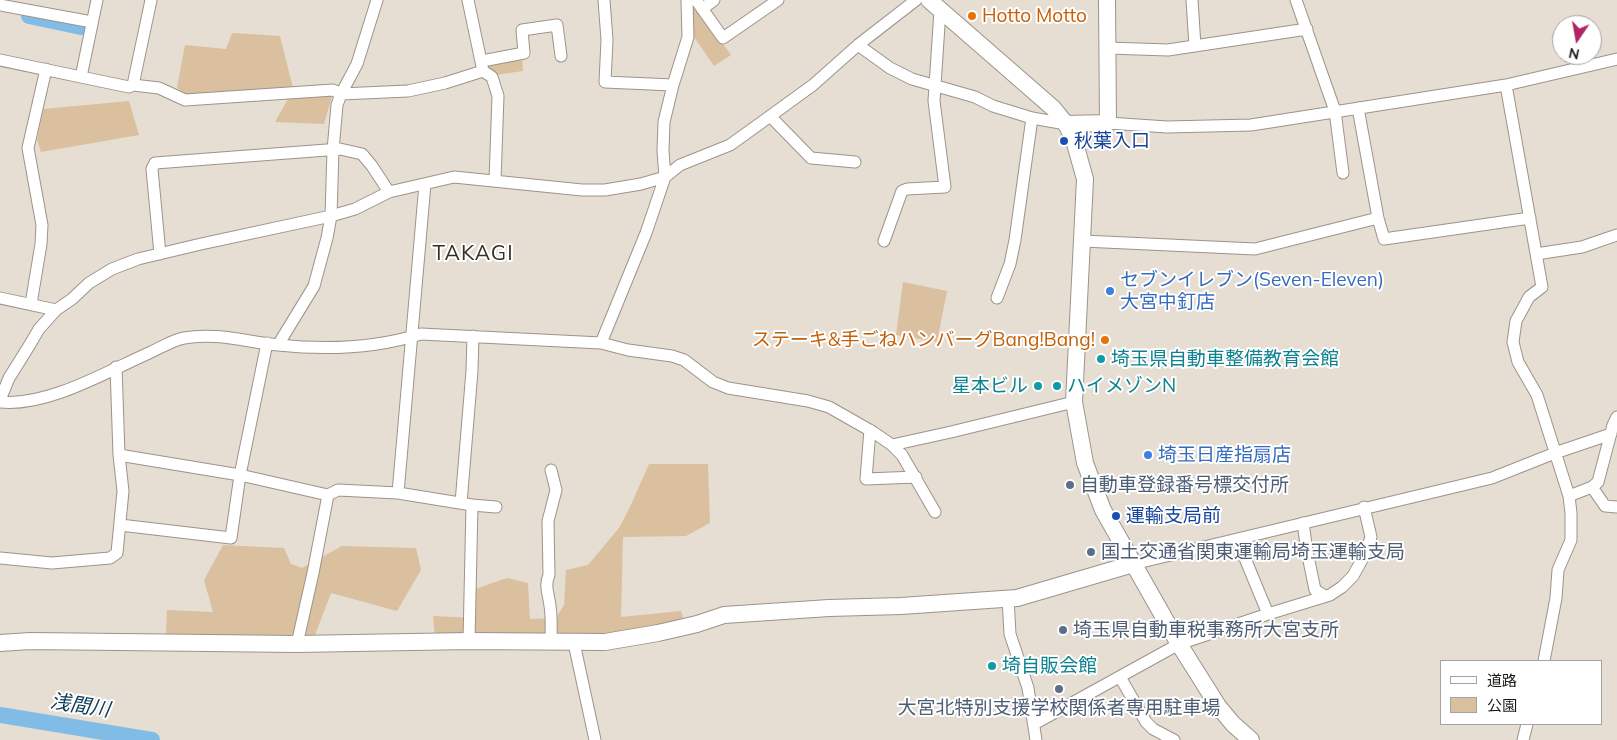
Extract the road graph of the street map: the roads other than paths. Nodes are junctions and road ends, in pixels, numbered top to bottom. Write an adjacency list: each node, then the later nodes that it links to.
1 (97, 0): 16 (street)
2 (151, 0): 27 (street)
3 (377, 0): 31 (street)
4 (468, 0): 24 (street)
5 (604, 0): 28 (street)
6 (687, 0): 28 (street)
7 (714, 0): 14 (street)
8 (778, 0): 14 (street)
9 (916, 0): 18 (street)
10 (1107, 0): 20 (street)
11 (1192, 0): 19 (street)
12 (1296, 0): 17 (street)
13 (932, 3): 30 (street); 36 (street)
14 (699, 4)
15 (0, 5): 16 (street)
16 (92, 22): 26 (street)
17 (1306, 29): 19 (street); 33 (street)
18 (858, 45): 30 (street); 34 (street)
19 (1195, 46): 20 (street)
20 (1108, 48): 37 (street)
21 (561, 56): 24 (street)
22 (1617, 59): 29 (street)
23 (0, 60): 25 (street)
24 (483, 66): 31 (street); 42 (street)
25 (46, 69): 26 (street); 55 (street)
26 (81, 77): 27 (street)
27 (133, 85): 31 (street)
28 (673, 85): 41 (street)
29 (1506, 85): 32 (street); 47 (street)
30 (935, 87): 35 (street); 49 (street)
31 (341, 94): 38 (street)
32 (1358, 108): 33 (street); 46 (street)
33 (1335, 111): 37 (street); 40 (street)
34 (770, 116): 39 (street); 41 (street)
35 (1032, 118): 36 (street); 54 (street)
36 (1066, 124): 37 (street); 50 (street)
37 (1108, 124)
38 (333, 150): 44 (street); 45 (street); 51 (street)
39 (855, 162)
40 (1343, 173)
41 (665, 177): 42 (street); 59 (street)
42 (495, 181): 43 (street)
43 (424, 184): 44 (street); 58 (street)
44 (389, 192): 45 (street)
45 (331, 216): 51 (street); 60 (street)
46 (1378, 218): 47 (street); 50 (street)
47 (1530, 218): 52 (street)
48 (1617, 236): 52 (street)
49 (884, 241)
50 (1083, 241): 63 (street)
51 (160, 254): 56 (street)
52 (1536, 254): 68 (street)
53 (0, 298): 55 (street)
54 (997, 298)
55 (31, 304): 56 (street)
56 (56, 310): 62 (street)
57 (472, 336): 58 (street); 59 (street); 77 (street)
58 (411, 337): 60 (street); 74 (street)
59 (601, 343): 65 (street)
60 (273, 344): 61 (street); 71 (street)
61 (116, 368): 62 (street); 69 (street)
62 (0, 401)
63 (1074, 402): 67 (street); 86 (street)
64 (1617, 417): 66 (street)
65 (870, 430): 67 (street); 72 (street)
66 (1611, 434): 68 (street); 73 (street)
67 (892, 445): 72 (street)
68 (1555, 453): 76 (street); 80 (street)
69 (119, 455): 71 (street); 83 (street)
70 (551, 470): 92 (street)
71 (240, 475): 75 (street); 83 (street)
72 (916, 477): 81 (street)
73 (1592, 487): 76 (street); 79 (street)
74 (398, 493): 75 (street); 77 (street)
75 (328, 495): 95 (street)
76 (1569, 496): 97 (street)
77 (466, 504): 78 (street); 91 (street)
78 (496, 507)
79 (1617, 507)
80 (1364, 508): 82 (street); 87 (street)
81 (935, 512)
82 (1303, 523): 84 (street); 87 (street)
83 (120, 525): 85 (street)
84 (1237, 540): 86 (street); 89 (street)
85 (0, 558)
86 (1133, 564): 88 (street); 96 (street)
87 (1325, 596): 89 (street)
88 (1008, 598): 94 (street); 99 (street)
89 (1268, 614): 96 (street)
90 (0, 638): 93 (street)
91 (469, 641): 92 (street); 95 (street)
92 (551, 642): 94 (street)
93 (0, 643): 95 (street)
94 (574, 643): 101 (street)
95 (297, 644)
96 (1179, 644): 98 (street); 104 (street)
97 (1544, 660)
98 (1120, 677): 99 (street); 103 (street)
99 (1034, 724): 102 (street)
100 (1527, 725): 105 (street)
101 (595, 740)
102 (1036, 740)
103 (1174, 740)
104 (1251, 740)
105 (1523, 740)

